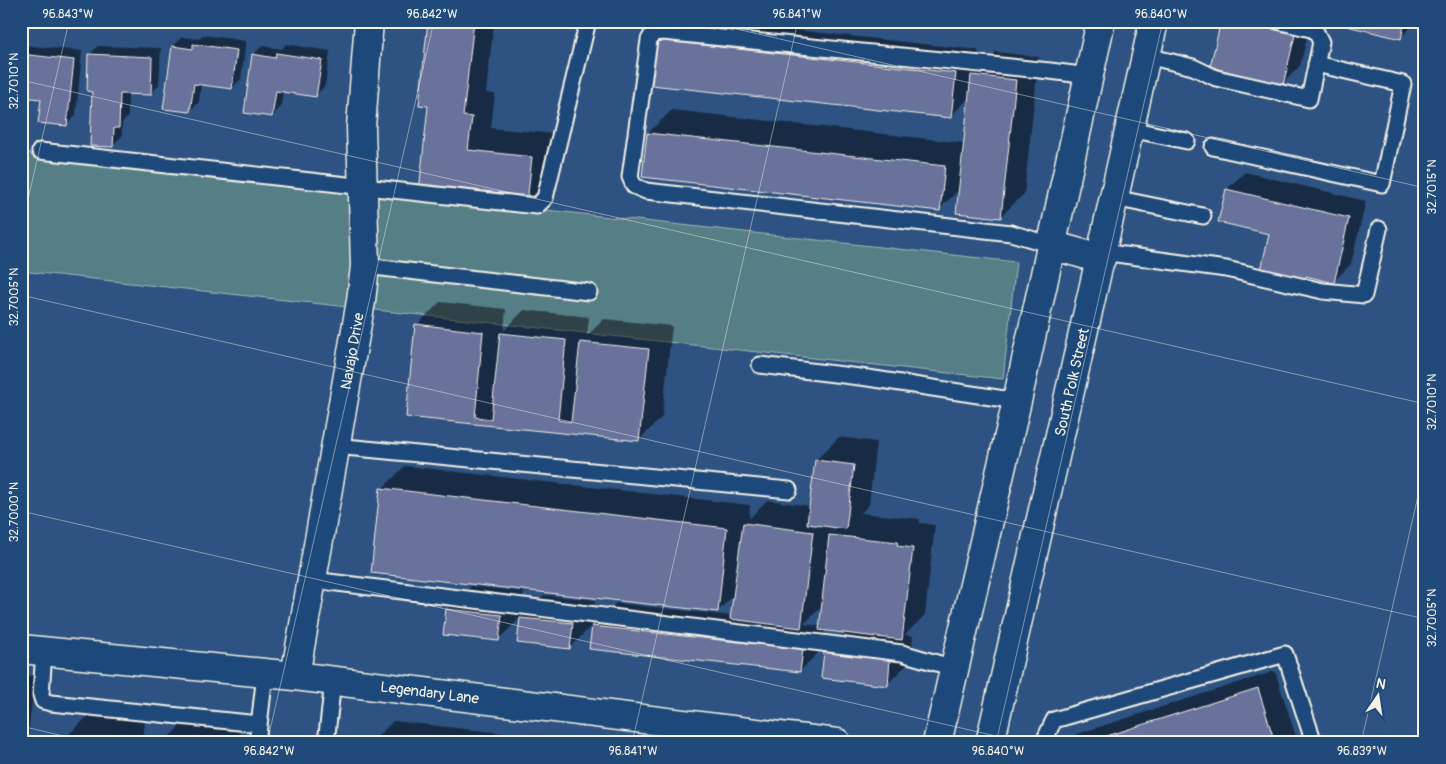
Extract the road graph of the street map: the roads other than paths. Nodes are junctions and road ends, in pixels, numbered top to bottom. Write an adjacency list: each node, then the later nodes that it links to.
1 (369, 21): 13 (main road, Navajo Drive)
2 (588, 21): 13 (lane)
3 (1101, 21): 8 (main road)
4 (1154, 21): 6 (main road, South Polk Street)
5 (1277, 21): 7 (lane)
6 (1147, 56): 7 (lane); 9 (main road, South Polk Street)
7 (1316, 64): 11 (lane)
8 (1089, 76): 17 (main road); 17 (lane)
9 (1130, 130): 10 (lane); 14 (main road, South Polk Street)
10 (1187, 141)
11 (1213, 147)
12 (40, 151): 13 (lane)
13 (362, 187): 19 (main road, Navajo Drive)
14 (1114, 198): 15 (lane); 18 (main road, South Polk Street)
15 (1203, 216)
16 (1379, 229): 18 (lane)
17 (1051, 245): 18 (main road); 22 (main road)
18 (1102, 255): 36 (main road, South Polk Street)
19 (365, 266): 20 (lane); 23 (main road, Navajo Drive)
20 (589, 292)
21 (760, 365): 22 (lane)
22 (1017, 401): 27 (main road)
23 (336, 446): 24 (lane); 25 (main road, Navajo Drive)
24 (789, 490)
25 (313, 580): 27 (lane); 29 (main road, Navajo Drive)
26 (33, 650): 28 (main road, Legendary Lane); 31 (lane)
27 (954, 668): 35 (main road)
28 (265, 674): 29 (main road, Legendary Lane); 31 (lane)
29 (296, 676): 30 (main road, Legendary Lane)
30 (333, 681): 33 (lane); 34 (main road, Legendary Lane)
31 (259, 724): 32 (lane)
32 (257, 743)
33 (326, 743)
34 (838, 743)
35 (937, 743)
36 (990, 743)
37 (1043, 743): 38 (lane)
38 (1314, 743)

